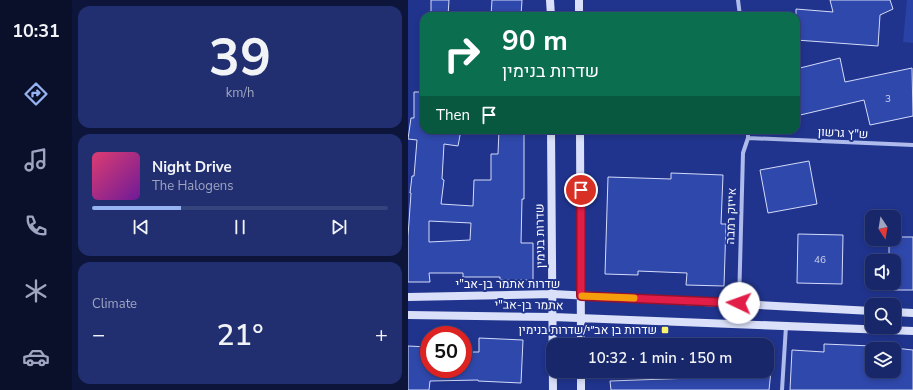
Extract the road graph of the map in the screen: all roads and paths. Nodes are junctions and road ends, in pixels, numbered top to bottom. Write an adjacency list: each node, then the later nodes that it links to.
1 (550, 0): 4 (main road)
2 (579, 0): 5 (main road)
3 (738, 0): 6 (street)
4 (550, 12)
5 (579, 12)
6 (740, 12)
7 (551, 134): 12 (main road, שדרות בנימין)
8 (580, 134): 13 (main road)
9 (748, 134): 10 (street, אייזק רמבה)
10 (748, 138): 11 (street, ש"ץ גרשון); 15 (street, אייזק רמבה)
11 (913, 145)
12 (553, 294): 13 (main road, שדרות אתמר בן-אב"י); 14 (main road, שדרות אתמר בן-אב"י); 20 (main road, שדרות בנימין)
13 (581, 296): 15 (main road, שדרות אתמר בן-אב"י); 21 (main road)
14 (408, 297)
15 (739, 303): 16 (main road, שדרות אתמר בן-אב"י)
16 (865, 310)
17 (901, 312): 18 (main road)
18 (913, 313)
19 (408, 315): 20 (main road, אתמר בן-אב"י)
20 (553, 317): 21 (main road, אתמר בן-אב"י); 26 (main road, שדרות בנימין)
21 (581, 318): 22 (main road, אתמר בן-אב"י); 24 (main road)
22 (786, 326): 23 (main road, אתמר בן-אב"י); 28 (street)
23 (913, 331)
24 (581, 338)
25 (581, 378): 27 (main road)
26 (553, 390)
27 (581, 390)
28 (782, 390)

